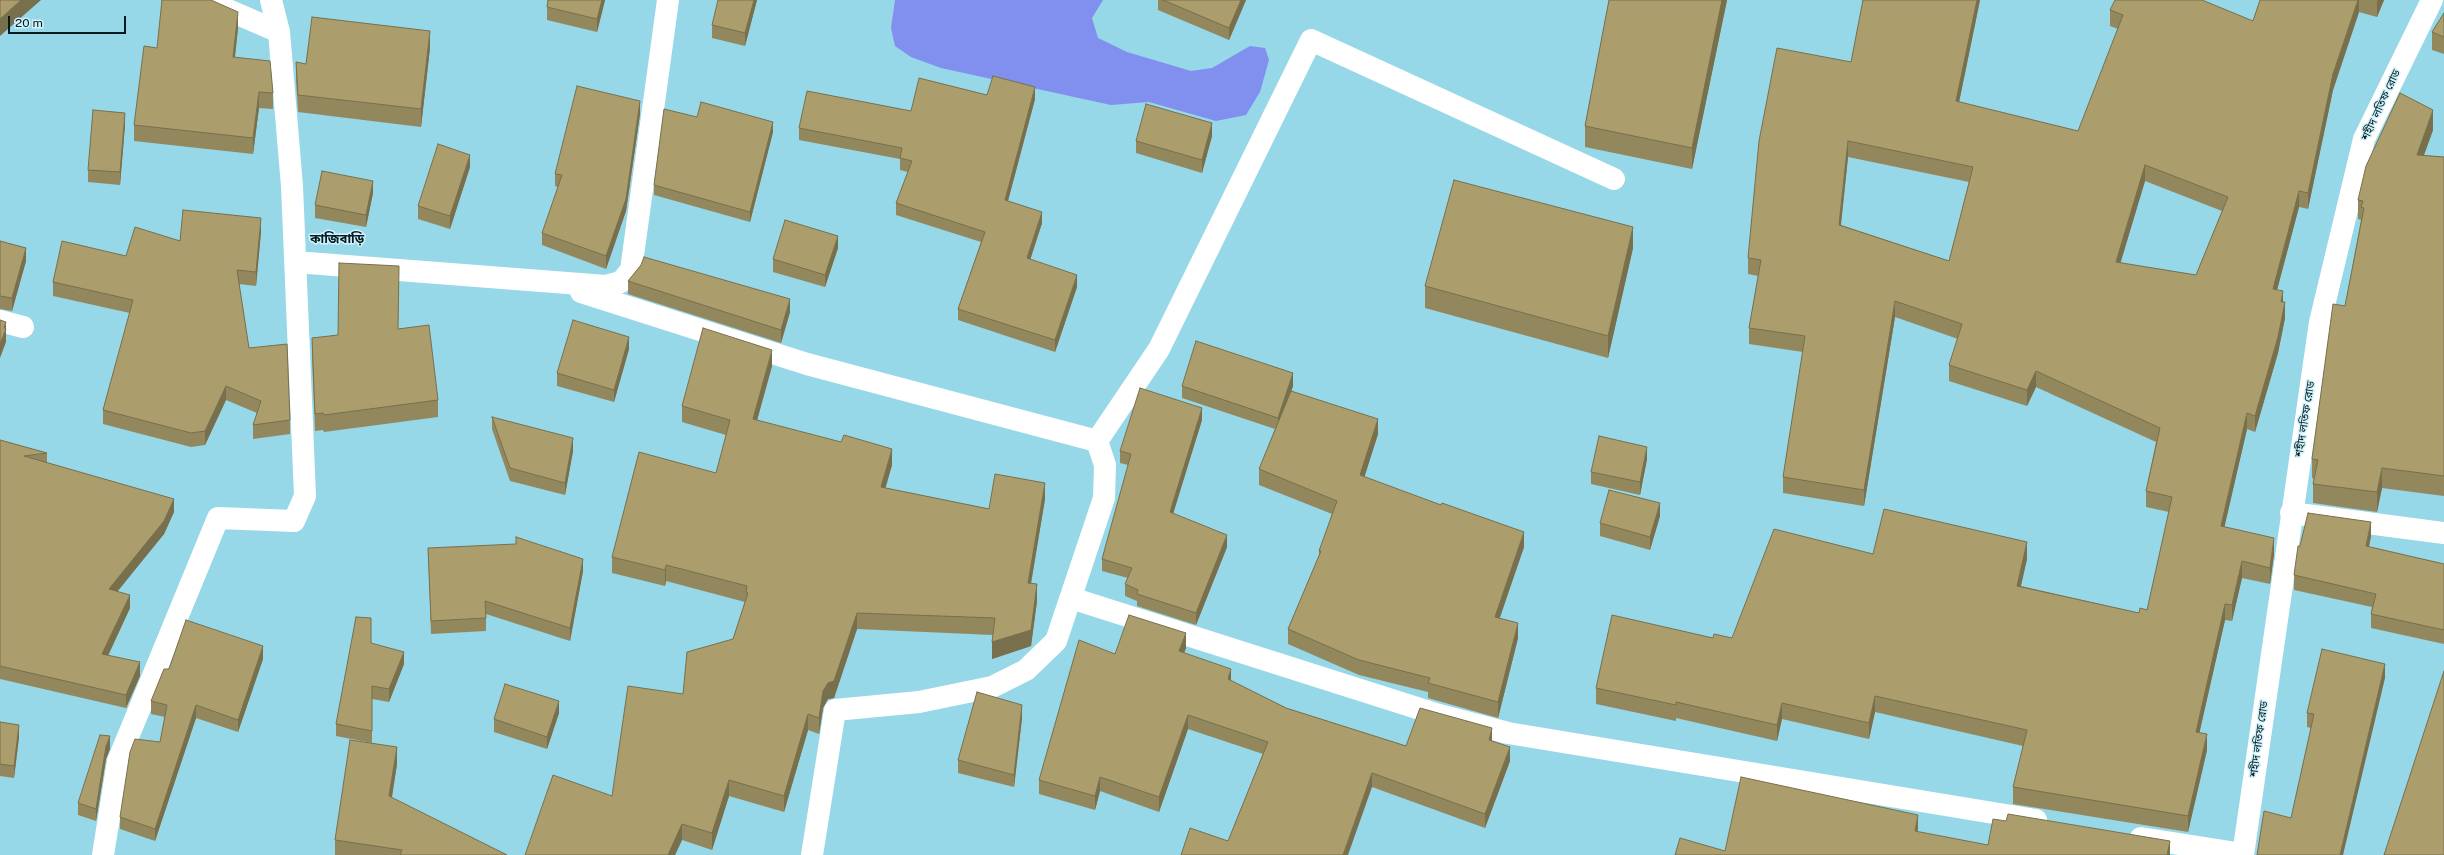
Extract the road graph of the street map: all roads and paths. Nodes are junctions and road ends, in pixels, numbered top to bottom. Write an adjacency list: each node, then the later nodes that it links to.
1 (205, 0): 5 (street)
2 (271, 0): 5 (street)
3 (668, 0): 8 (street)
4 (2432, 0): 12 (street, শহীদ লতিফ রোড)
5 (279, 32): 7 (street)
6 (1614, 179): 11 (street)
7 (295, 262): 8 (street); 17 (street)
8 (548, 282): 11 (street)
9 (0, 321): 10 (street)
10 (23, 327)
11 (1097, 441): 14 (street)
12 (2291, 513): 13 (street); 19 (street, শহীদ লতিফ রোড)
13 (2444, 533)
14 (1071, 598): 15 (street); 18 (street)
15 (2055, 823)
16 (2118, 834): 19 (street)
17 (103, 855)
18 (812, 855)
19 (2243, 855)

